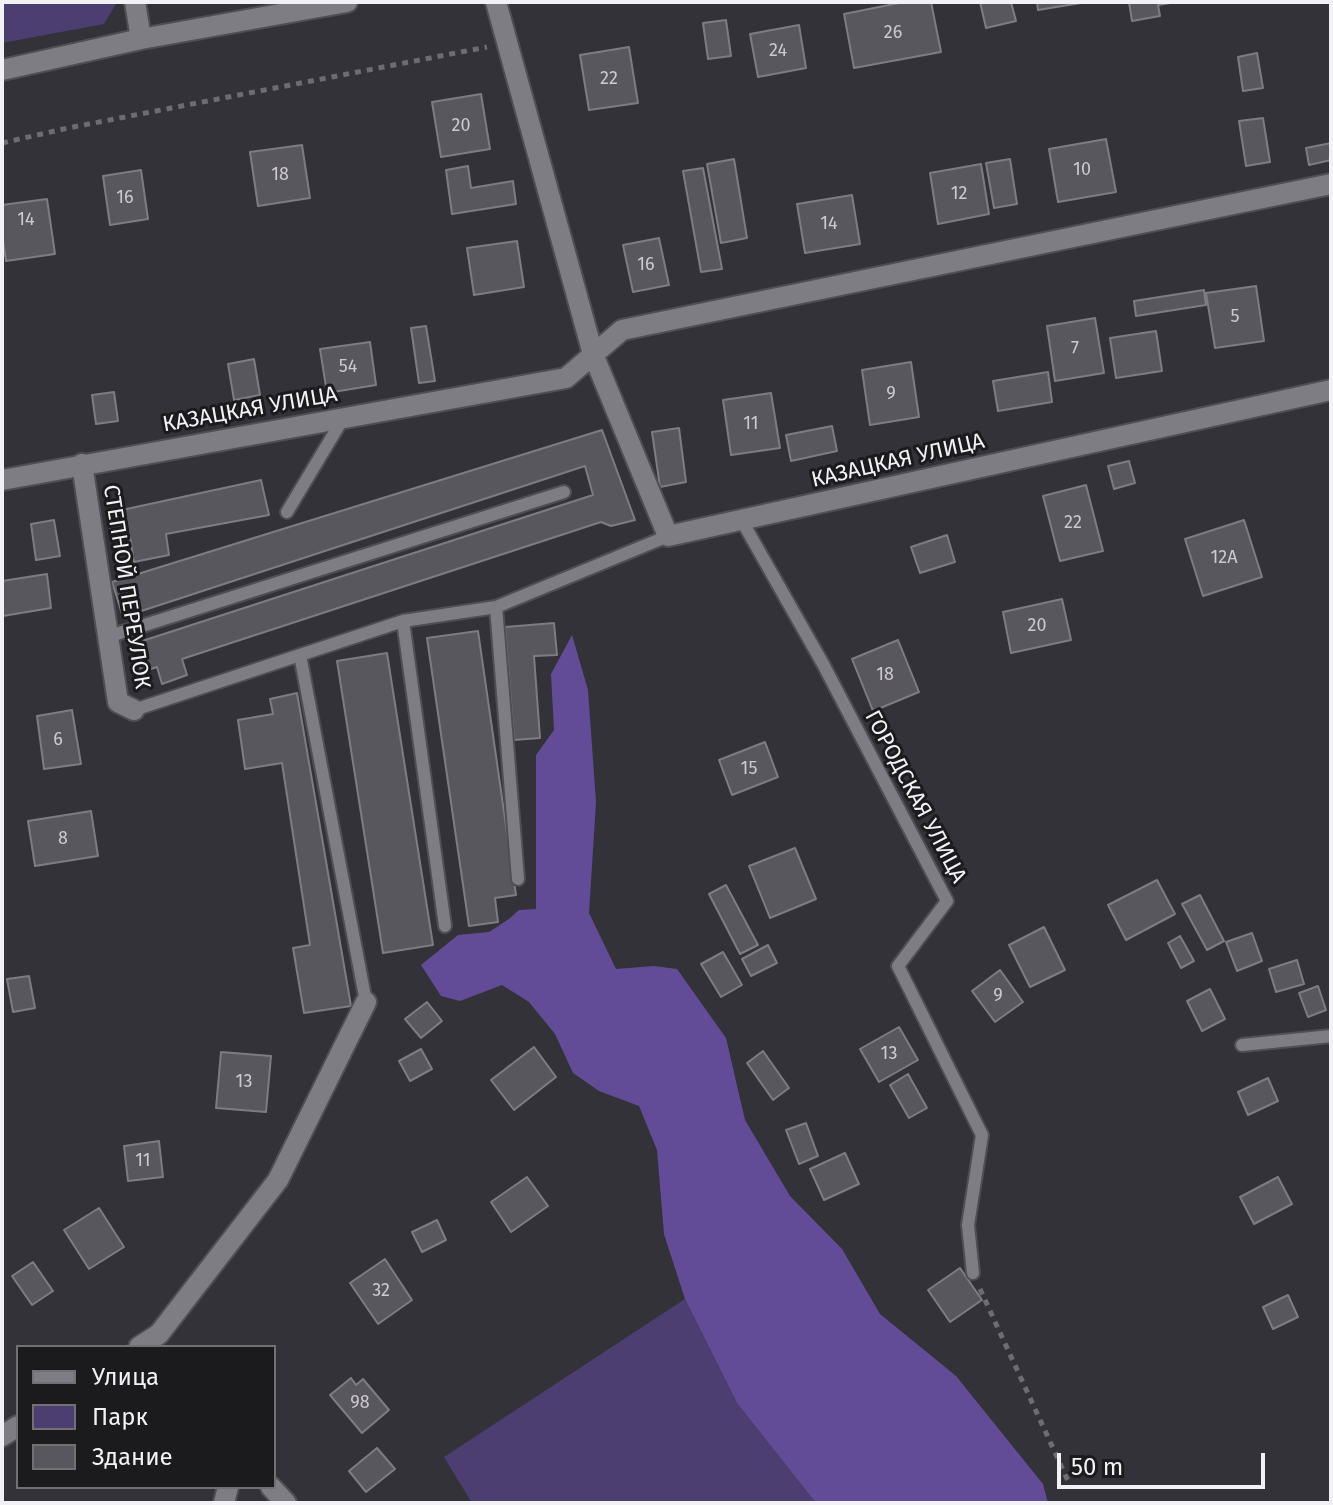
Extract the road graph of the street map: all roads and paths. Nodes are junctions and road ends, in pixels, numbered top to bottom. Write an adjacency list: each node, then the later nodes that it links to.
1 (135, 2): 4 (street)
2 (347, 2): 4 (street)
3 (496, 2): 5 (street)
4 (141, 39): 6 (street)
5 (507, 43): 7 (path); 9 (street)
6 (2, 70)
7 (2, 143)
8 (1331, 184): 9 (street, КАЗАЦКАЯ УЛИЦА)
9 (593, 354): 11 (street, КАЗАЦКАЯ УЛИЦА); 17 (street)
10 (1331, 390): 16 (street, КАЗАЦКАЯ УЛИЦА)
11 (344, 417): 12 (street, КАЗАЦКАЯ УЛИЦА); 15 (lane)
12 (82, 464): 13 (street, КАЗАЦКАЯ УЛИЦА); 20 (street, СТЕПНОЙ ПЕРЕУЛОК)
13 (2, 480)
14 (564, 492): 20 (lane)
15 (287, 512)
16 (742, 521): 17 (street, КАЗАЦКАЯ УЛИЦА); 28 (lane, ГОРОДСКАЯ УЛИЦА)
17 (668, 536): 18 (lane)
18 (496, 607): 19 (lane); 23 (lane)
19 (403, 621): 21 (lane); 24 (lane)
20 (107, 637): 22 (street, СТЕПНОЙ ПЕРЕУЛОК)
21 (300, 655): 22 (lane); 25 (lane)
22 (134, 710)
23 (518, 879)
24 (445, 926)
25 (366, 1002): 29 (street)
26 (1331, 1036): 27 (lane)
27 (1242, 1045)
28 (973, 1273): 30 (path)
29 (163, 1341)
30 (1069, 1483)

